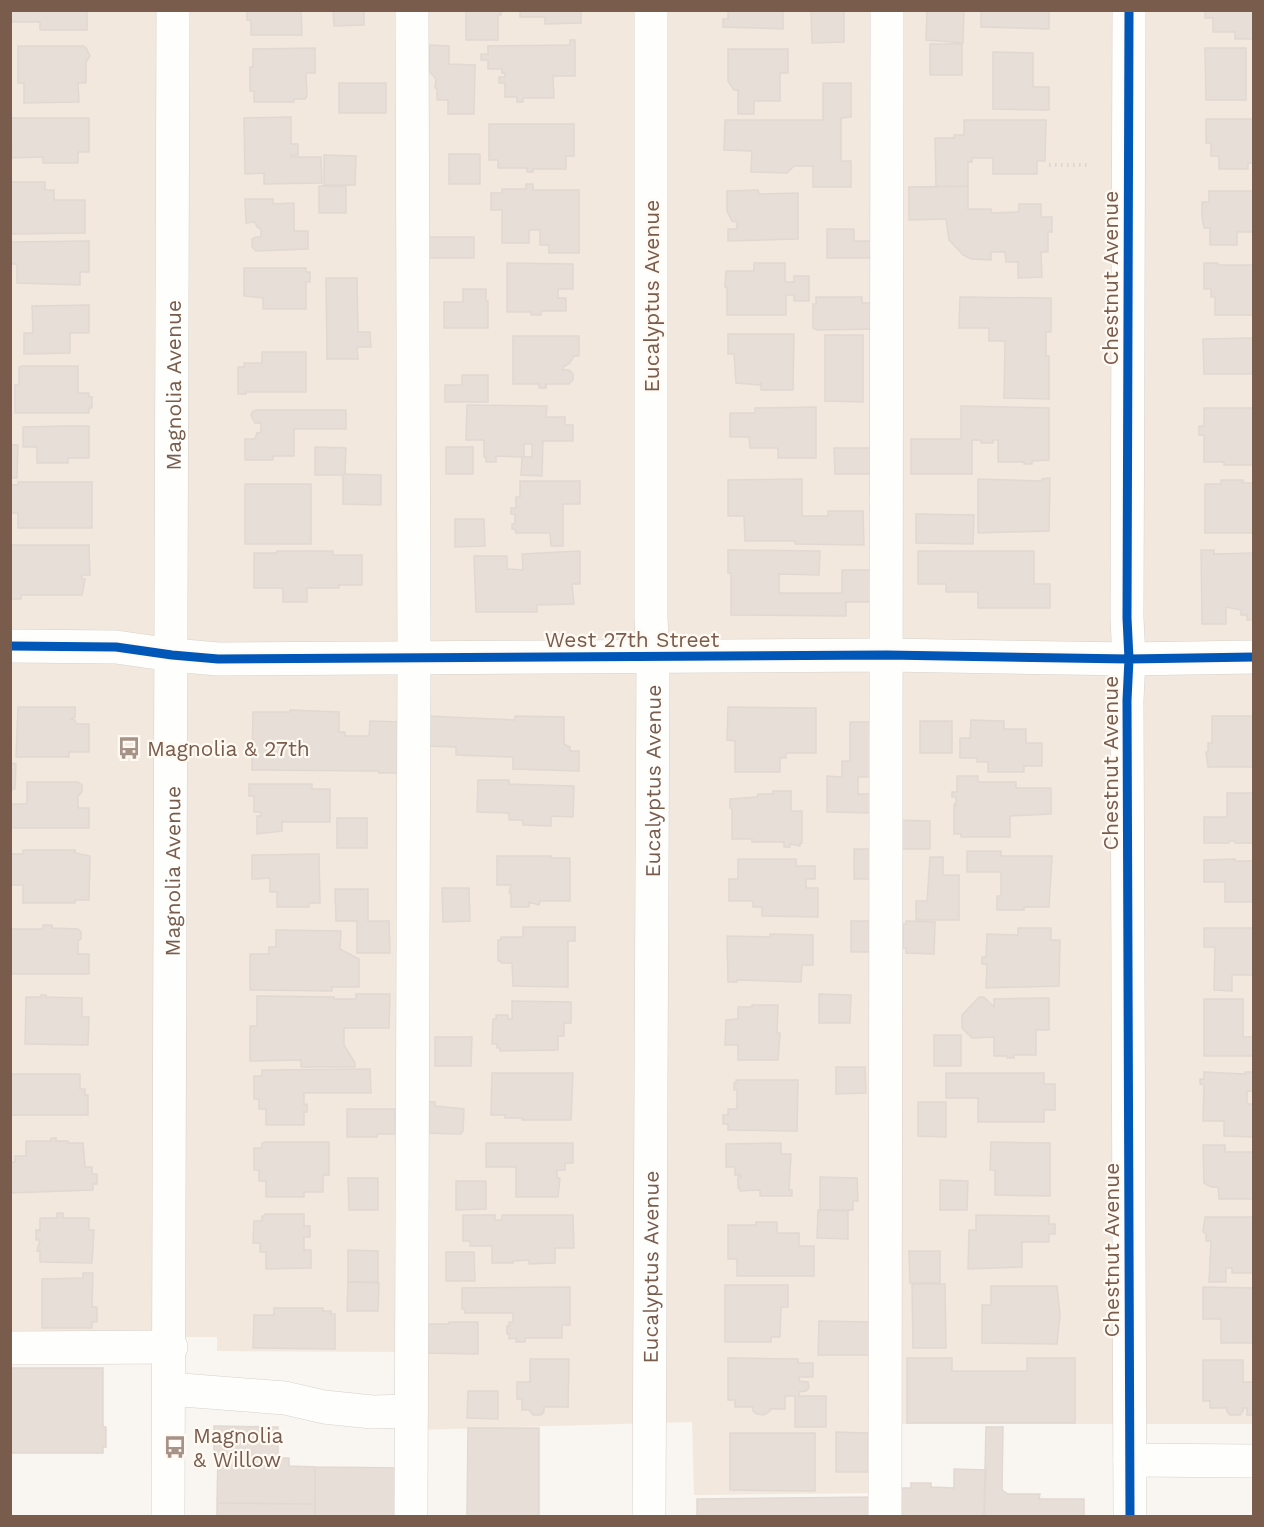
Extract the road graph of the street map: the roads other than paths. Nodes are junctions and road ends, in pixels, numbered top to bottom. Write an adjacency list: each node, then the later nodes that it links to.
1 (173, 10): 7 (street, Magnolia Avenue)
2 (412, 10): 11 (street)
3 (651, 10): 9 (street, Eucalyptus Avenue)
4 (887, 10): 8 (street)
5 (1129, 10): 12 (street, Chestnut Avenue)
6 (10, 646): 7 (street, West 27th Street)
7 (172, 655): 11 (street, West 27th Street); 13 (street, Magnolia Avenue)
8 (886, 655): 9 (street, West 27th Street); 12 (street, West 27th Street); 22 (street)
9 (653, 657): 11 (street, West 27th Street); 21 (street, Eucalyptus Avenue)
10 (1254, 657): 12 (street, West 27th Street)
11 (414, 658): 16 (street)
12 (1129, 660): 17 (street, Chestnut Avenue)
13 (171, 1347): 14 (street); 15 (street, Magnolia Avenue)
14 (10, 1348)
15 (169, 1389): 16 (street); 19 (street, Magnolia Avenue)
16 (411, 1411): 20 (street)
17 (1130, 1460): 18 (street); 23 (street, Chestnut Avenue)
18 (1254, 1461)
19 (168, 1516)
20 (411, 1516)
21 (649, 1516)
22 (885, 1516)
23 (1130, 1516)

